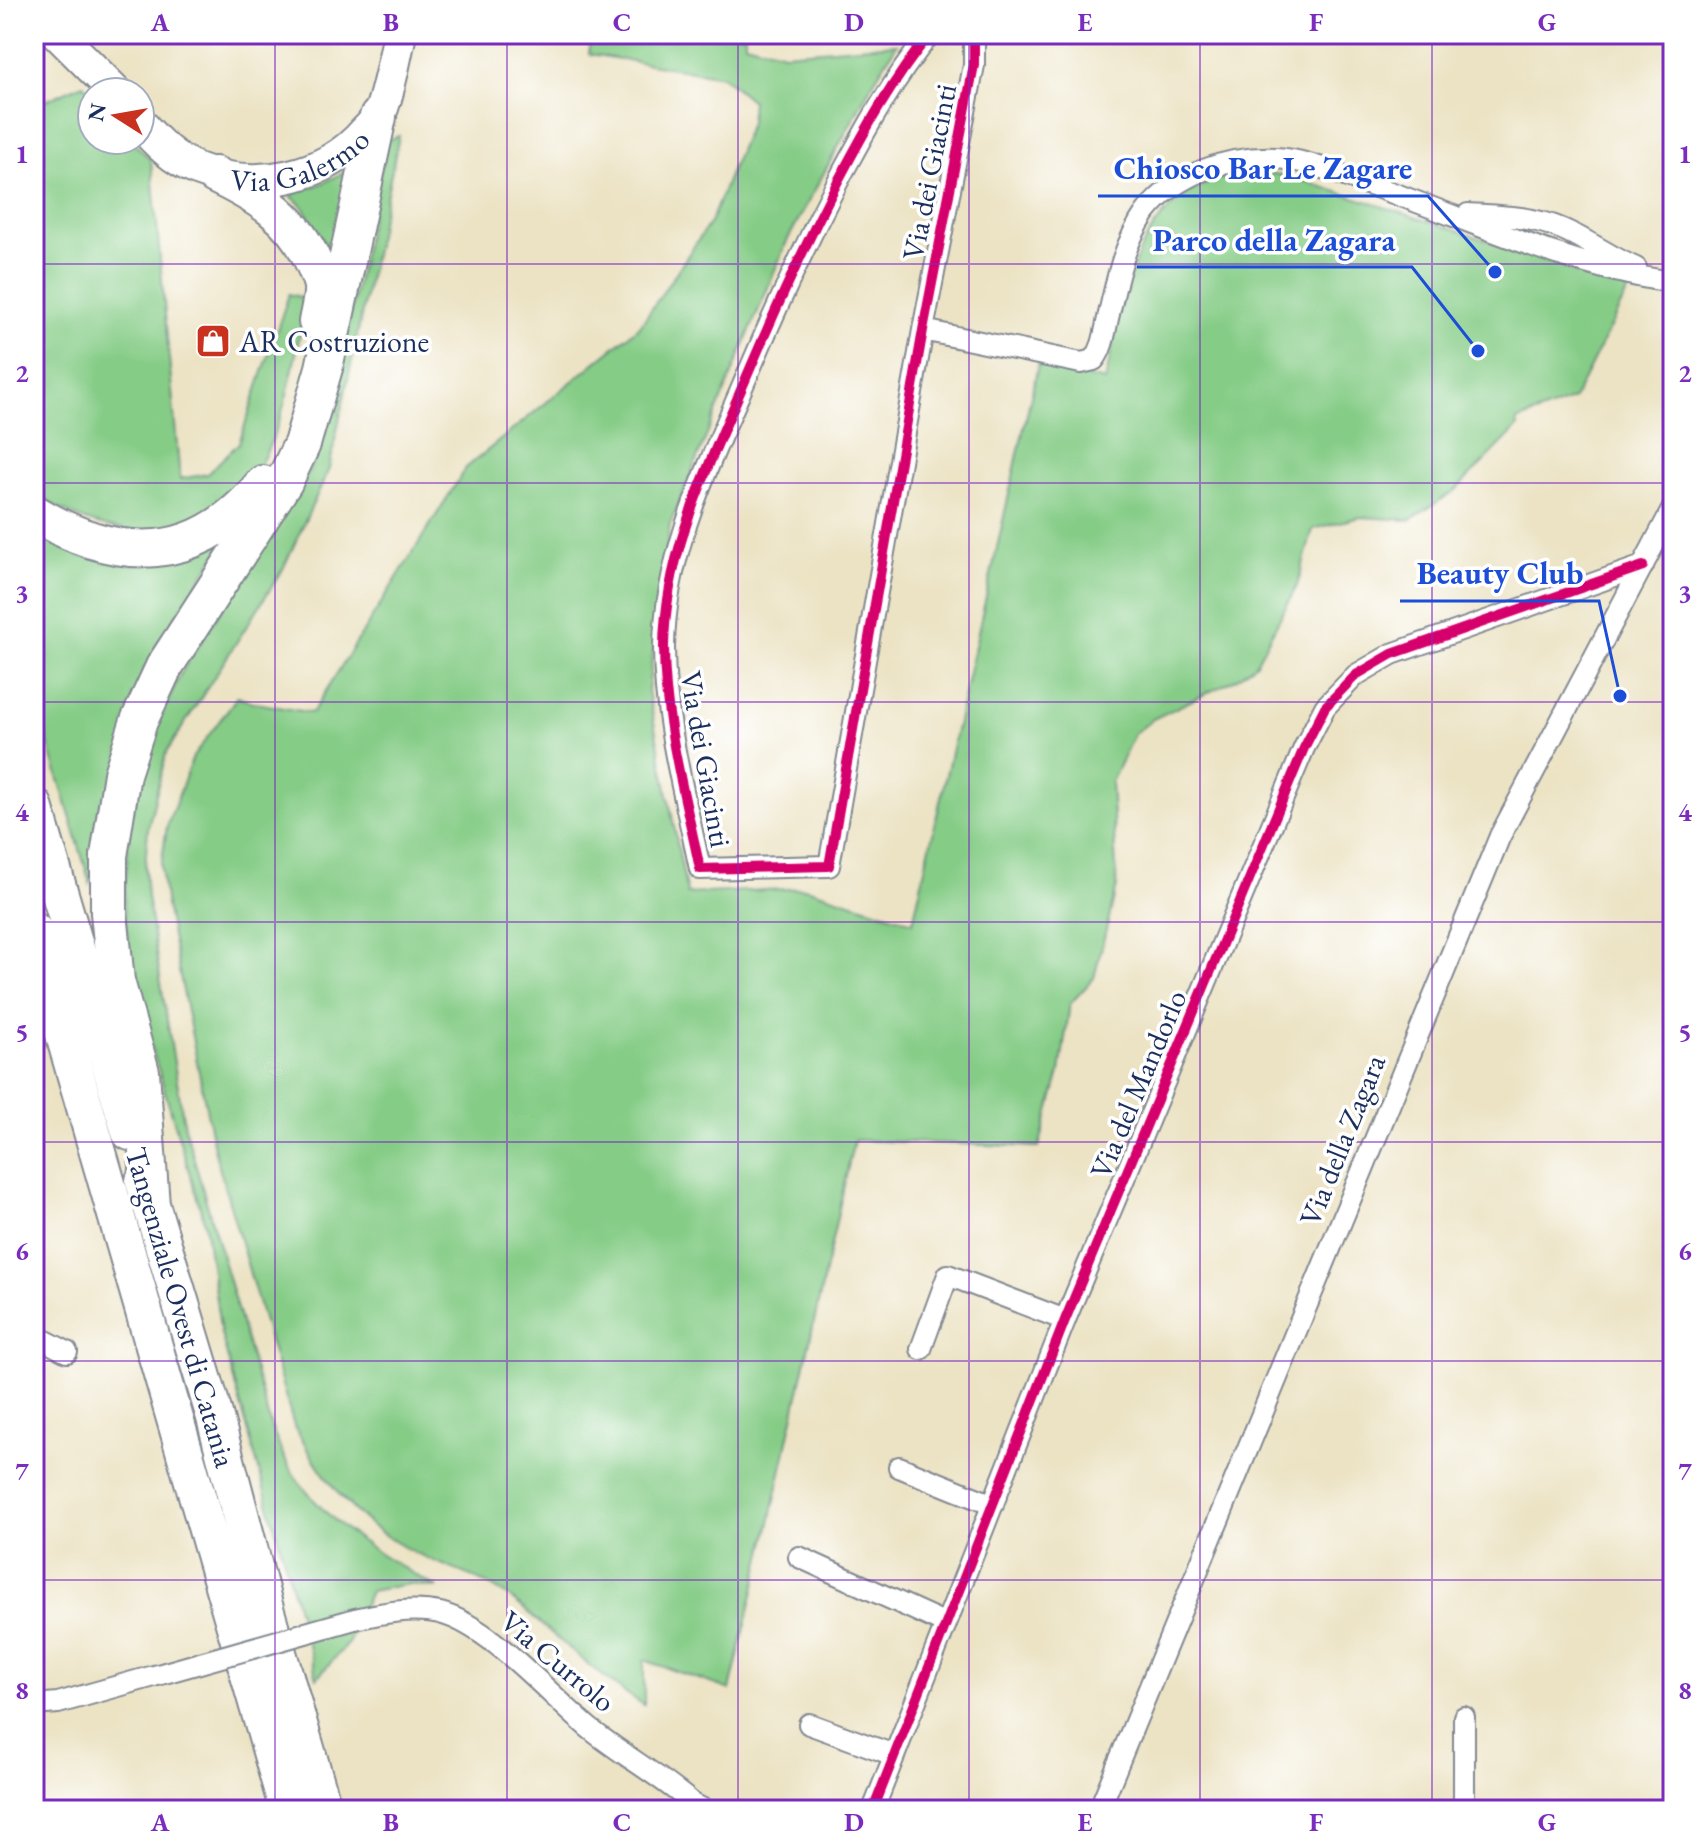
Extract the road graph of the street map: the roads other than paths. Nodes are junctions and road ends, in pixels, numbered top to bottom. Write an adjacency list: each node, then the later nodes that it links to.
1 (58, 34): 5 (main road)
2 (400, 34): 6 (main road, Via Galermo)
3 (930, 34): 13 (street, Via dei Giacinti)
4 (974, 34): 13 (street, Via dei Giacinti)
5 (100, 76)
6 (378, 117): 8 (main road, Via Galermo); 20 (highway)
7 (156, 143): 8 (main road, Via Galermo)
8 (215, 175): 15 (highway)
9 (1449, 213): 10 (street); 11 (street); 13 (street)
10 (1522, 218): 11 (street); 12 (street)
11 (1517, 240): 12 (street)
12 (1669, 282)
13 (923, 330)
14 (1673, 508): 16 (street, Via della Zagara)
15 (34, 513)
16 (1643, 566): 21 (street, Via del Mandorlo); 38 (street, Via della Zagara)
17 (34, 806): 20 (highway, Tangenziale Ovest di Catania)
18 (34, 931): 29 (highway, Tangenziale Ovest di Catania)
19 (34, 1018): 29 (highway)
20 (151, 1205): 35 (highway, Tangenziale Ovest di Catania)
21 (1065, 1320): 23 (street); 26 (street, Via del Mandorlo)
22 (34, 1335): 24 (street)
23 (921, 1349)
24 (67, 1352)
25 (899, 1467): 26 (street)
26 (993, 1505): 28 (street, Via del Mandorlo)
27 (799, 1557): 28 (street)
28 (946, 1624): 33 (street, Via del Mandorlo)
29 (236, 1625): 34 (highway, Tangenziale Ovest di Catania)
30 (34, 1705): 36 (street, Via Currolo, bridge)
31 (1464, 1717): 39 (street)
32 (809, 1724): 33 (street)
33 (894, 1755): 37 (street, Via del Mandorlo)
34 (288, 1810)
35 (324, 1810)
36 (705, 1810)
37 (873, 1810)
38 (1099, 1810)
39 (1464, 1810)

